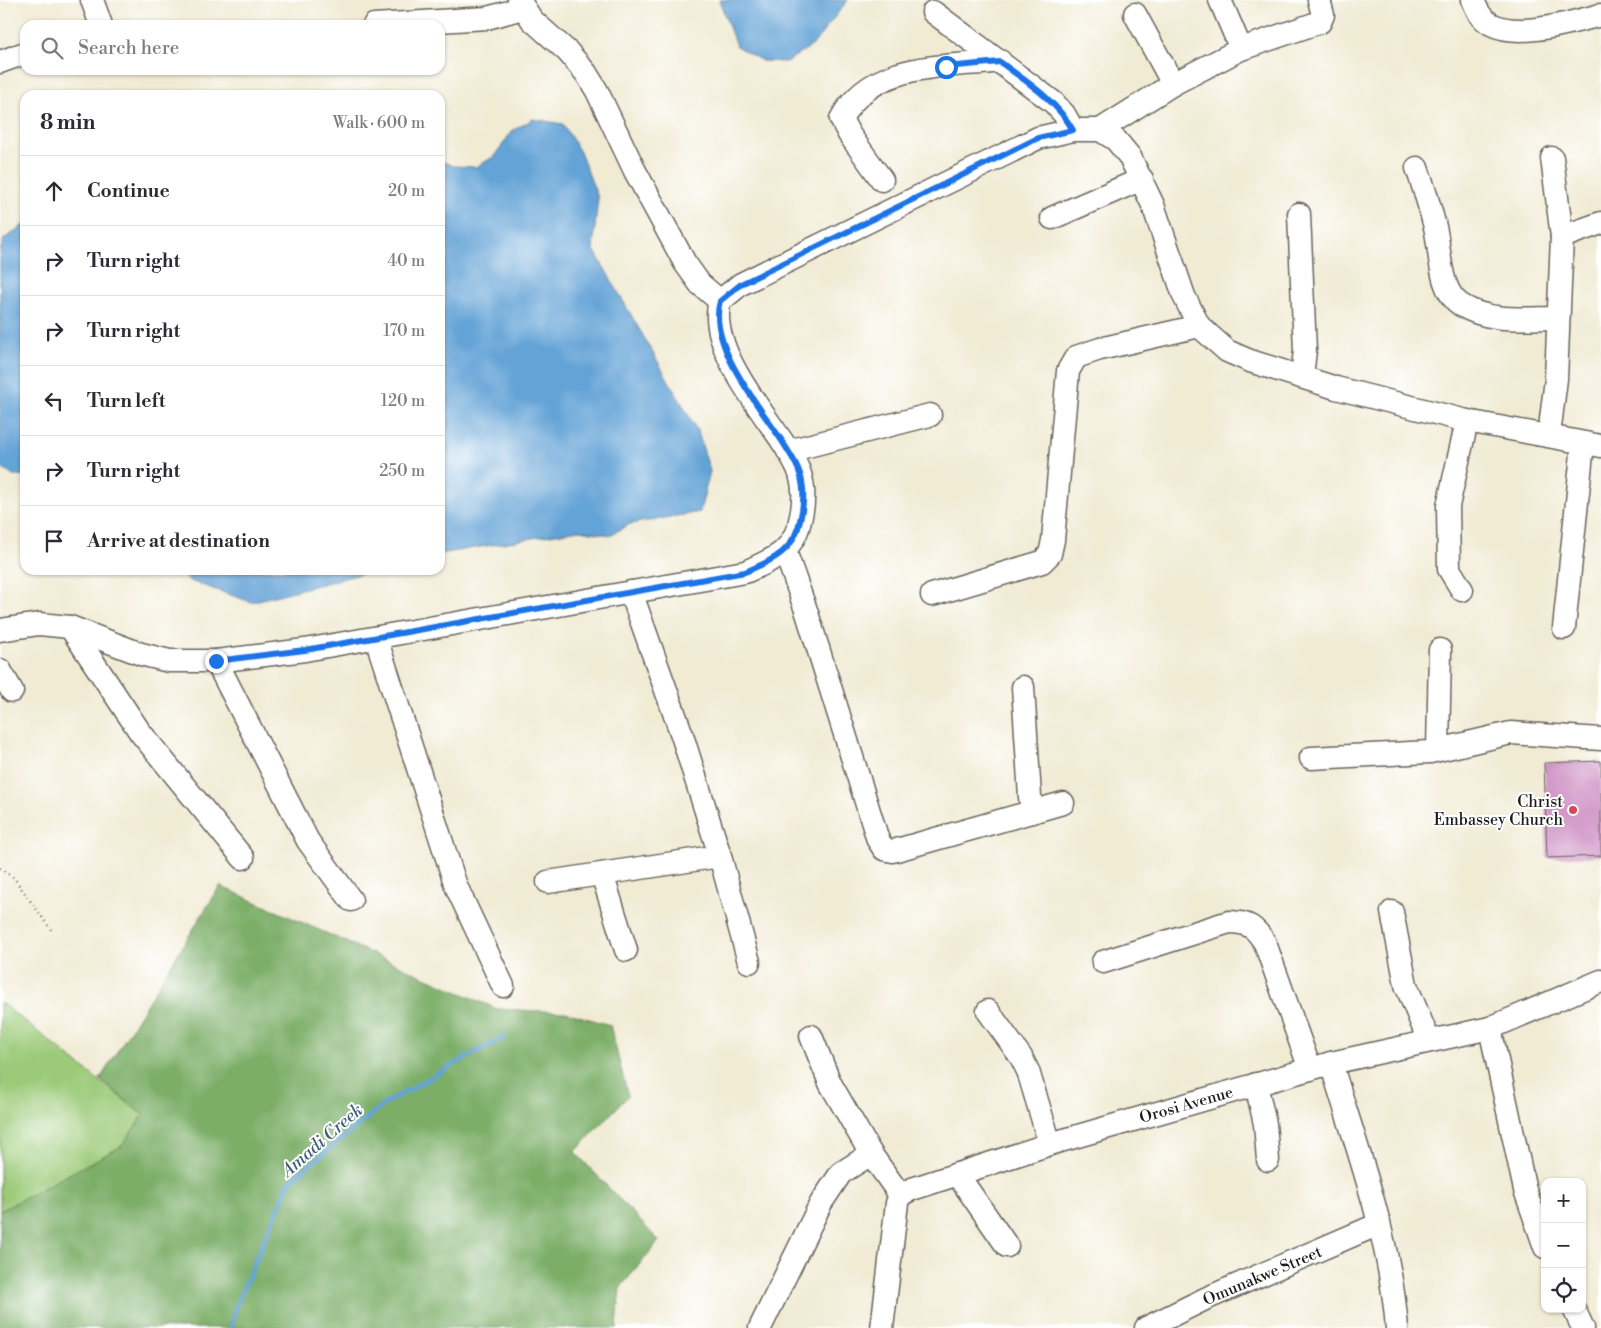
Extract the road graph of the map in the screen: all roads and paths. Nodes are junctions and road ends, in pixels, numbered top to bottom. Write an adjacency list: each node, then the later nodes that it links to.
1 (92, 0): 9 (street)
2 (1220, 0): 11 (street)
3 (1319, 0): 11 (street)
4 (1473, 0): 8 (street)
5 (521, 4): 10 (street); 26 (street)
6 (933, 12): 14 (street)
7 (1134, 14): 15 (street)
8 (1601, 15)
9 (99, 20)
10 (445, 21)
11 (1241, 49): 15 (street)
12 (20, 56): 13 (street)
13 (0, 62)
14 (1000, 62): 16 (street); 21 (street)
15 (1173, 84): 17 (street)
16 (1073, 130): 17 (street); 26 (street)
17 (1100, 130): 20 (street)
18 (1552, 158): 25 (street)
19 (1417, 168): 27 (street)
20 (1142, 179): 23 (street); 28 (street)
21 (882, 180)
22 (1299, 214): 29 (street)
23 (1052, 218)
24 (1601, 223): 25 (street)
25 (1562, 237): 27 (street)
26 (720, 301): 34 (street)
27 (1558, 318): 32 (street)
28 (1199, 326): 29 (street); 38 (street)
29 (1302, 377): 31 (street)
30 (930, 415): 34 (street)
31 (1467, 421): 32 (street); 36 (street)
32 (1549, 435): 33 (street)
33 (1592, 445): 40 (street)
34 (788, 450): 35 (street)
35 (784, 551): 37 (street); 52 (street)
36 (1462, 590)
37 (631, 592): 42 (street); 53 (street)
38 (932, 595)
39 (70, 627): 41 (street); 44 (street); 54 (street)
40 (1564, 628)
41 (0, 630)
42 (376, 638): 44 (street); 65 (street)
43 (1440, 650): 49 (street)
44 (216, 661): 58 (street)
45 (0, 670): 47 (street)
46 (1023, 687): 52 (street)
47 (12, 691)
48 (1601, 739): 49 (street)
49 (1438, 750): 50 (street)
50 (1312, 758)
51 (1063, 803): 52 (street)
52 (1034, 812)
53 (720, 856): 56 (street); 62 (street)
54 (244, 858)
55 (0, 868): 60 (path)
56 (602, 874): 57 (street); 61 (street)
57 (548, 882)
58 (351, 900)
59 (1392, 912): 69 (street)
60 (52, 931)
61 (626, 950)
62 (750, 962)
63 (1103, 962): 70 (street)
64 (1601, 981): 67 (street, Orosi Avenue)
65 (503, 986)
66 (988, 1011): 72 (street)
67 (1490, 1028): 69 (street, Orosi Avenue); 78 (street)
68 (811, 1036): 73 (street)
69 (1429, 1041): 70 (street, Orosi Avenue)
70 (1320, 1066): 71 (street, Orosi Avenue); 77 (street)
71 (1256, 1084): 72 (street, Orosi Avenue); 74 (street)
72 (1050, 1144): 75 (street, Orosi Avenue)
73 (871, 1154): 76 (street); 81 (street)
74 (1268, 1160)
75 (957, 1174): 76 (street, Orosi Avenue); 79 (street)
76 (900, 1195): 82 (street)
77 (1379, 1224): 83 (street, Omunakwe Street); 84 (street)
78 (1541, 1236)
79 (1007, 1246)
80 (1576, 1313): 85 (street)
81 (760, 1328)
82 (882, 1328)
83 (1146, 1328)
84 (1397, 1328)
85 (1583, 1328)

